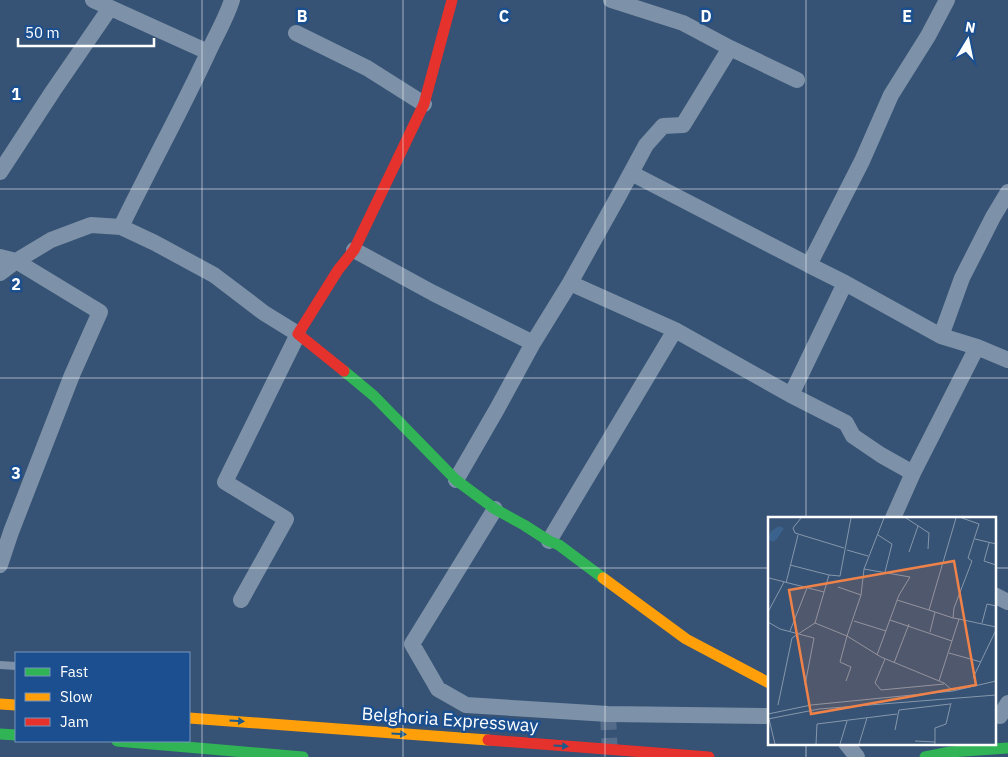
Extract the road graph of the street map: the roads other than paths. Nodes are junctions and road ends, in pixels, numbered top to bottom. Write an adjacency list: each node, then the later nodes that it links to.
1 (92, 0): 6 (street)
2 (232, 0): 9 (street)
3 (452, 0): 11 (main road)
4 (611, 0): 8 (street)
5 (947, 0): 18 (street)
6 (110, 8): 9 (street); 12 (street)
7 (296, 33): 11 (street)
8 (730, 48): 10 (street); 13 (street)
9 (208, 52): 15 (street)
10 (797, 80)
11 (424, 104): 16 (main road)
12 (0, 172)
13 (631, 173): 18 (street); 20 (street)
14 (1008, 192): 24 (street)
15 (121, 226): 17 (street); 23 (street)
16 (354, 250): 23 (main road); 25 (street)
17 (8, 259): 19 (street); 34 (street)
18 (809, 265): 21 (street)
19 (0, 273)
20 (570, 283): 22 (street); 25 (street)
21 (845, 283): 24 (street); 28 (street)
22 (675, 330): 28 (street); 33 (street)
23 (298, 334): 30 (main road); 36 (street)
24 (942, 336): 26 (street)
25 (532, 343): 30 (street)
26 (977, 347): 27 (street); 29 (street)
27 (1008, 360)
28 (791, 395): 29 (street)
29 (913, 472): 32 (street)
30 (456, 480): 31 (main road)
31 (495, 509): 33 (main road); 43 (street)
32 (893, 517)
33 (549, 541): 40 (main road)
34 (0, 565)
35 (996, 596): 37 (street)
36 (241, 600)
37 (1008, 602)
38 (0, 665): 39 (lane)
39 (15, 666)
40 (768, 682)
41 (0, 704): 42 (main road)
42 (15, 704)
43 (768, 716)
44 (190, 718): 52 (main road, Belghoria Expressway, one-way to 52)
45 (0, 734): 46 (main road)
46 (15, 735)
47 (129, 742): 51 (main road)
48 (847, 744): 53 (street)
49 (1008, 748): 50 (main road)
50 (950, 754): 54 (main road)
51 (303, 757)
52 (709, 757)
53 (857, 757)
54 (924, 757)

